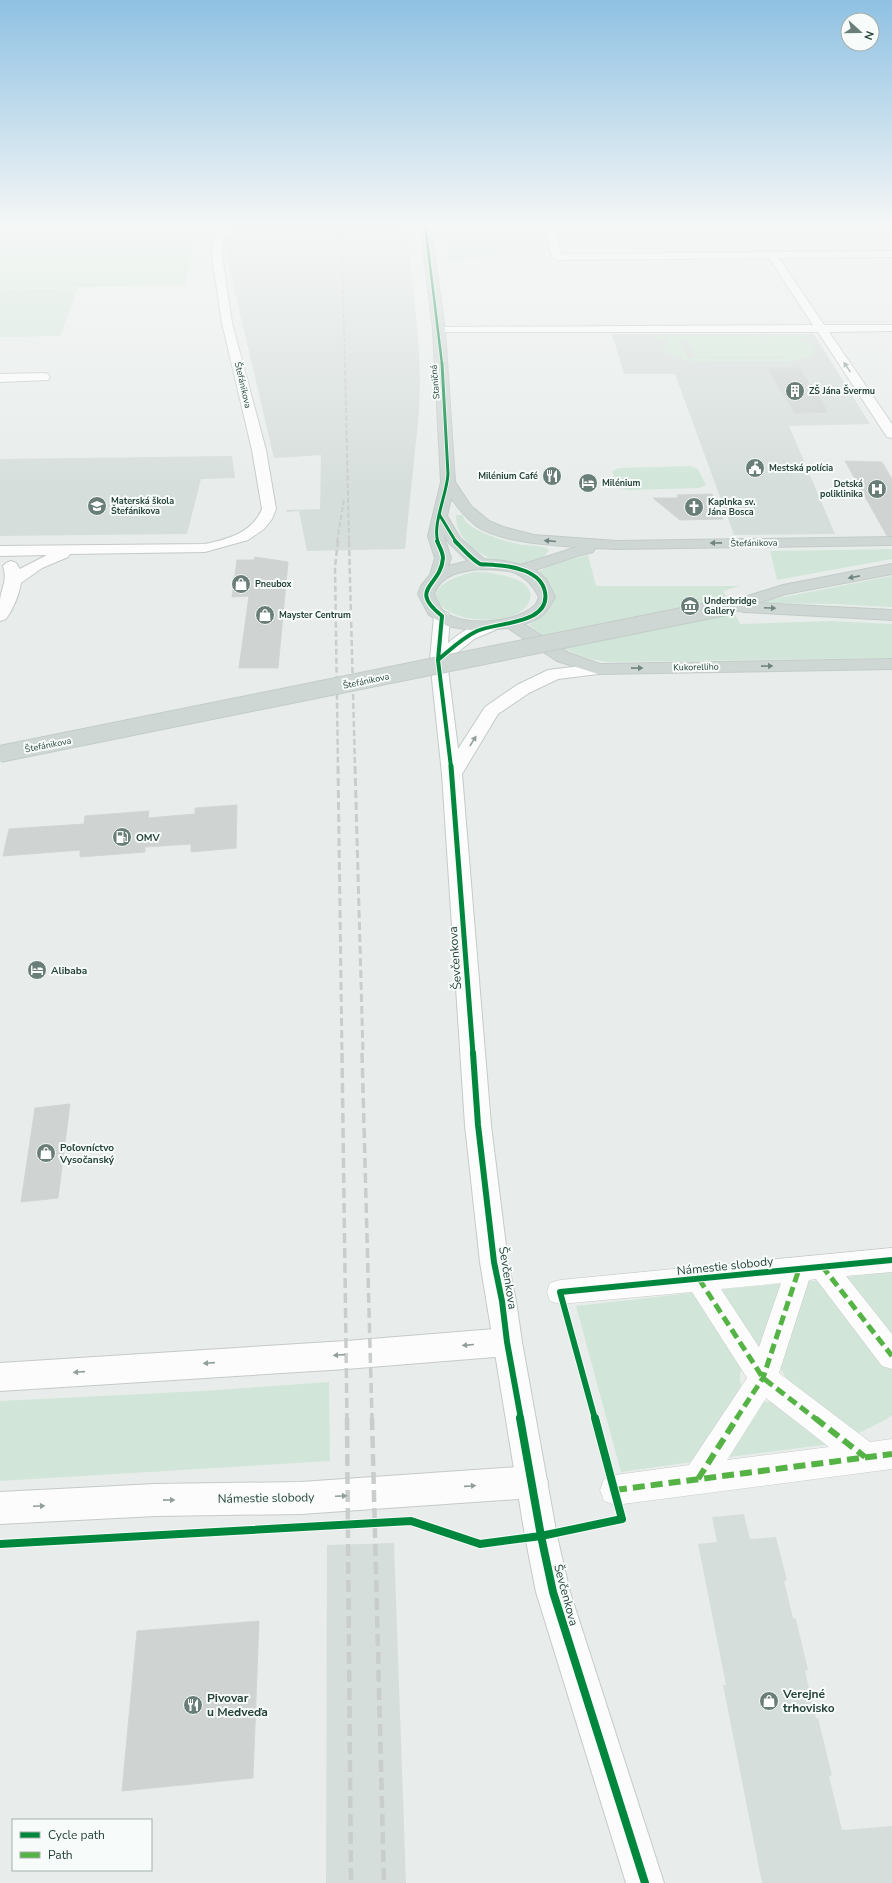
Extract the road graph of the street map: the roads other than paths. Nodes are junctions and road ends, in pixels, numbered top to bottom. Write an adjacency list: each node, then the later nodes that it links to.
1 (225, 312): 14 (street, Štefánikova)
2 (437, 312): 6 (main road, Staničná)
3 (810, 312): 5 (street)
4 (892, 328): 5 (street)
5 (821, 329): 6 (street); 9 (street, one-way to 5)
6 (439, 330): 10 (main road, Staničná)
7 (44, 377): 8 (street)
8 (0, 378)
9 (892, 434)
10 (448, 482): 11 (main road, Staničná); 13 (main road, one-way to 10)
11 (440, 514): 17 (main road); 20 (main road, Staničná)
12 (892, 541): 13 (main road, Štefánikova, one-way to 13)
13 (617, 545): 18 (main road)
14 (79, 550): 15 (street, Štefánikova); 21 (street, Štefánikova)
15 (0, 551)
16 (0, 557): 21 (street)
17 (480, 564): 18 (main road); 20 (main road)
18 (521, 570): 26 (main road)
19 (892, 570): 22 (main road, one-way to 22)
20 (437, 577): 25 (main road, Staničná)
21 (13, 581): 24 (street)
22 (731, 606): 23 (main road, one-way to 23); 31 (main road, Štefánikova, bridge)
23 (892, 615)
24 (0, 616)
25 (442, 616): 27 (main road); 28 (street, Ševčenkova)
26 (512, 624): 27 (main road); 30 (main road, Kukorelliho)
27 (489, 627): 28 (street)
28 (438, 660): 32 (street, Ševčenkova)
29 (892, 664): 30 (main road, Kukorelliho, one-way to 29)
30 (598, 669): 32 (street, one-way to 30)
31 (0, 754)
32 (452, 774): 37 (street, Ševčenkova)
33 (892, 1260): 34 (street, Námestie slobody)
34 (811, 1268): 35 (street, Námestie slobody); 38 (street); 40 (street)
35 (698, 1279): 36 (street, Námestie slobody); 40 (street, Námestie slobody)
36 (560, 1292)
37 (507, 1342): 39 (street, one-way to 39); 43 (street, Ševčenkova)
38 (892, 1356)
39 (0, 1377)
40 (763, 1378): 41 (street, Námestie slobody); 42 (street)
41 (878, 1455): 42 (street, Námestie slobody)
42 (698, 1479): 44 (street, Námestie slobody)
43 (532, 1482): 45 (street, Námestie slobody, one-way to 43); 46 (street, Ševčenkova)
44 (615, 1490)
45 (0, 1508)
46 (645, 1883)

